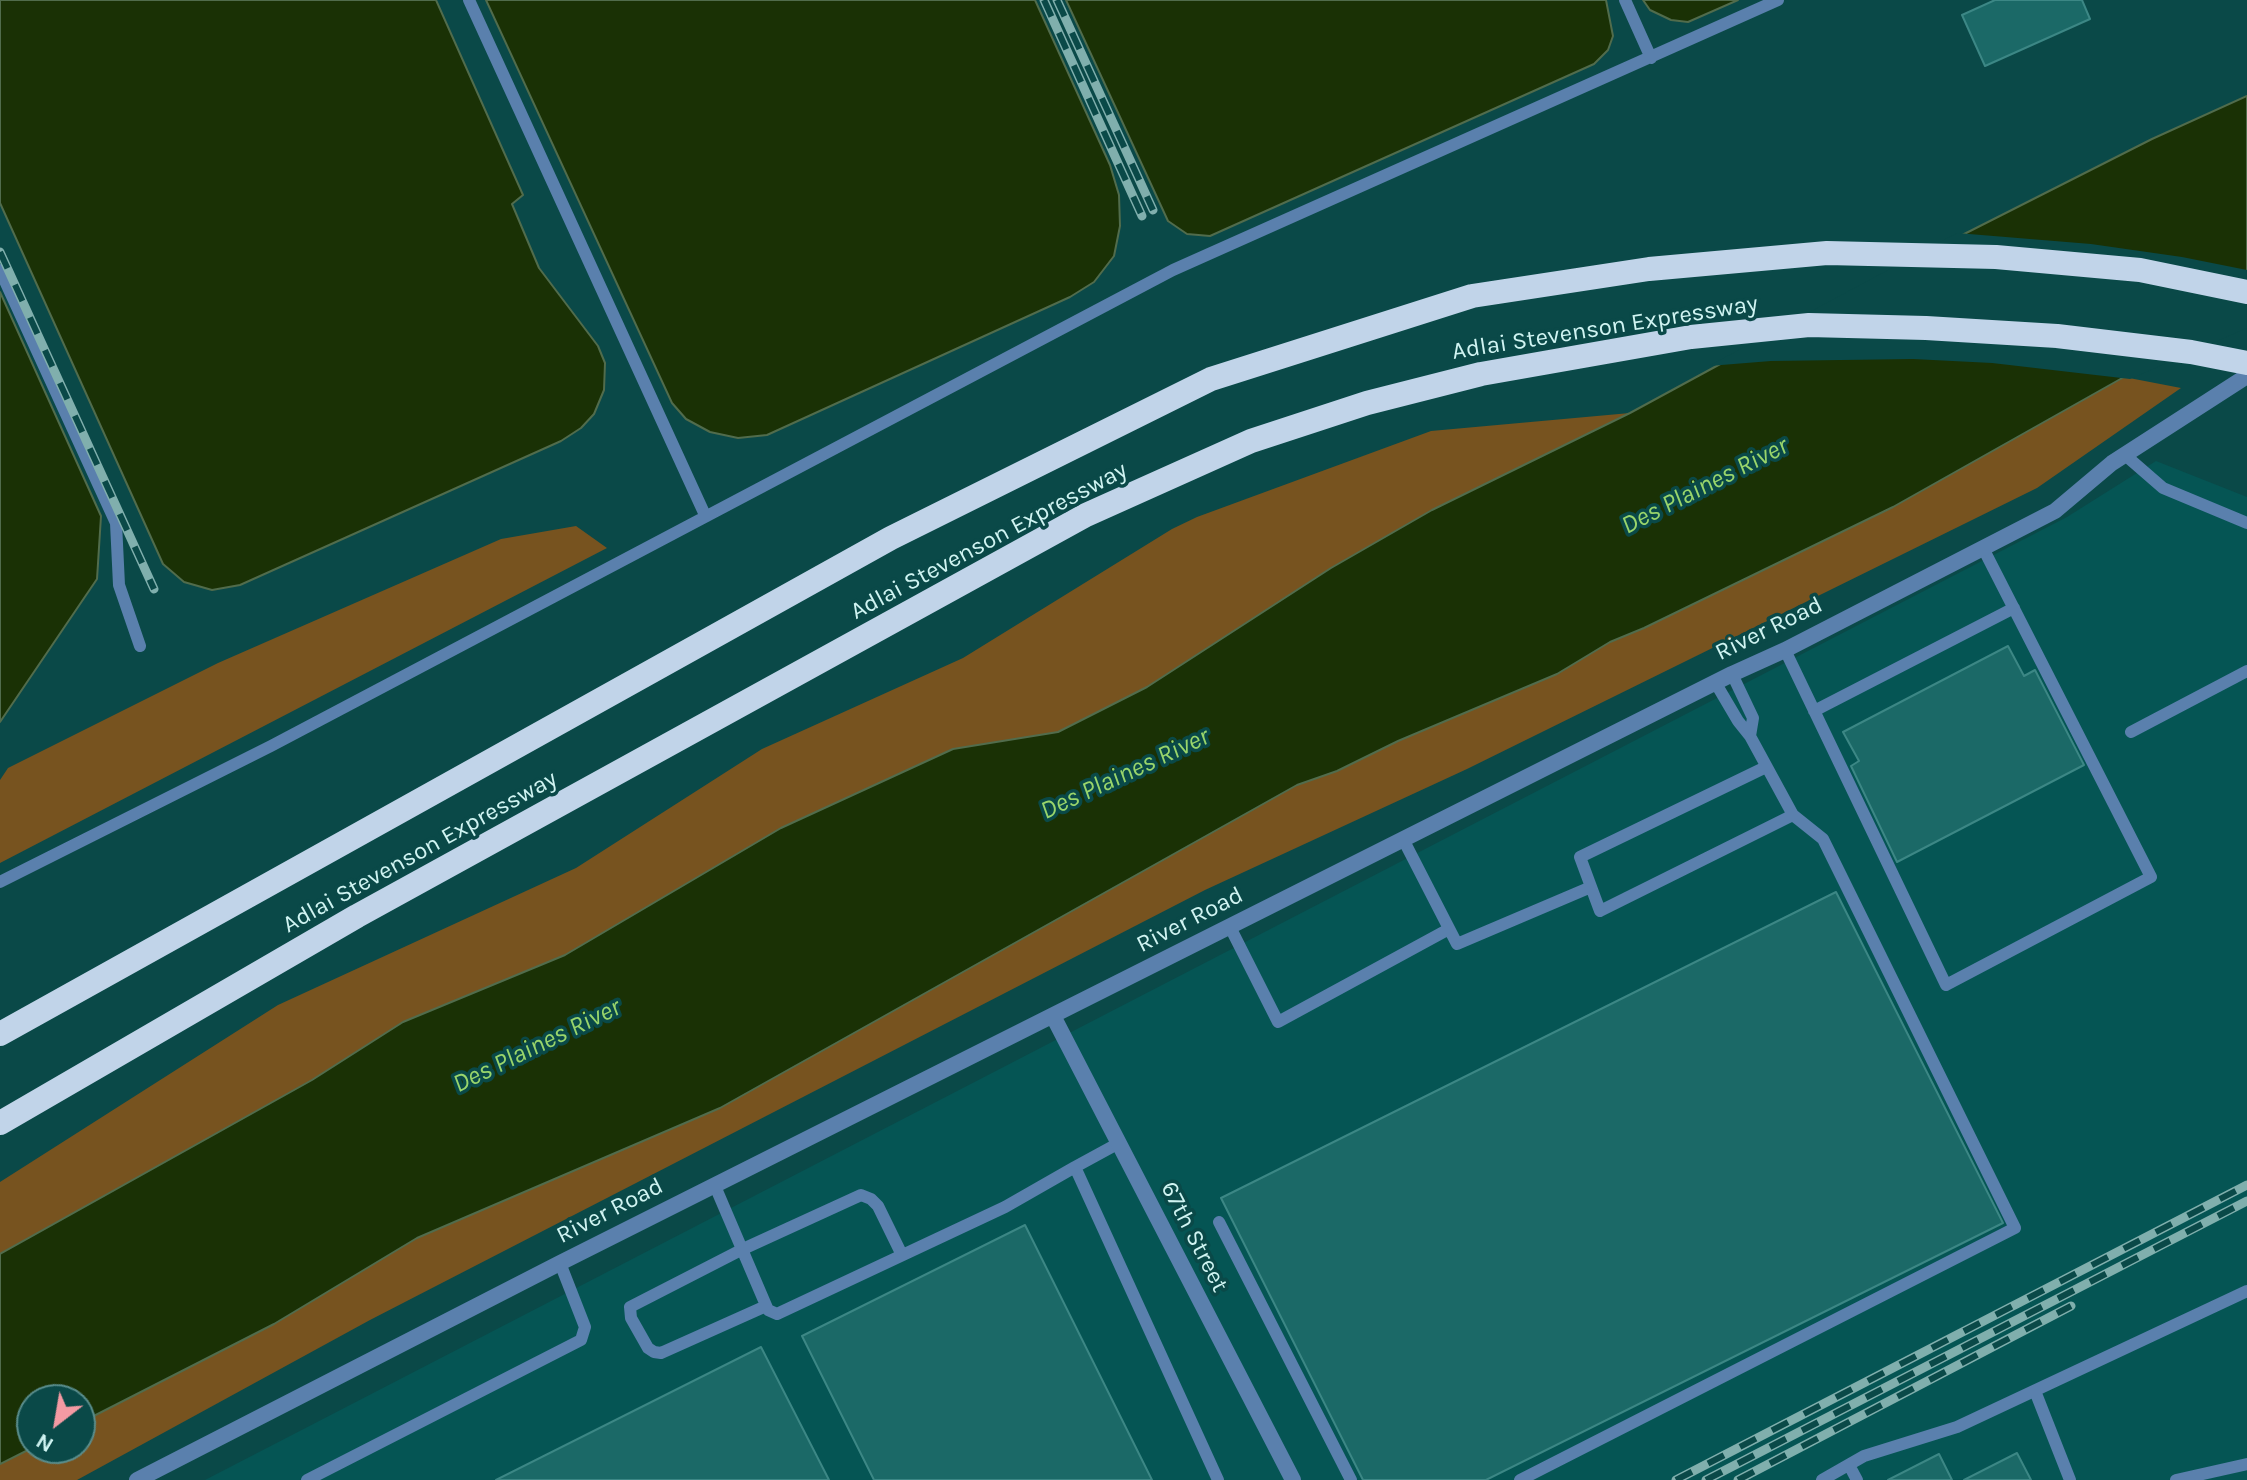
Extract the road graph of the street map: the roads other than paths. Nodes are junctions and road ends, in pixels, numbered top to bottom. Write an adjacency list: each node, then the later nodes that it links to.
1 (469, 0): 10 (lane)
2 (1625, 0): 4 (lane)
3 (1778, 0): 4 (lane)
4 (1651, 58): 10 (lane)
5 (0, 270): 14 (lane)
6 (2247, 292): 30 (highway, Adlai Stevenson Expressway)
7 (2247, 363): 31 (highway, Adlai Stevenson Expressway)
8 (2247, 376): 9 (street, River Road)
9 (2125, 455): 11 (lane); 12 (street, River Road)
10 (705, 515): 25 (lane)
11 (2247, 523)
12 (1983, 548): 13 (lane); 15 (street, River Road)
13 (2014, 608): 19 (lane); 19 (lane)
14 (140, 646)
15 (1785, 650): 17 (street, River Road); 19 (lane)
16 (2247, 671): 20 (lane)
17 (1732, 674): 18 (street, River Road); 21 (lane)
18 (1715, 682): 21 (lane); 24 (street, River Road)
19 (1814, 711)
20 (2131, 732)
21 (1750, 736): 22 (lane)
22 (1766, 767): 23 (lane); 26 (lane)
23 (1793, 815): 26 (lane); 49 (lane)
24 (1403, 839): 27 (street, River Road); 28 (lane)
25 (0, 882)
26 (1591, 887): 28 (lane)
27 (1230, 927): 28 (lane); 29 (street, River Road)
28 (1449, 929)
29 (1053, 1016): 32 (street, 67th Street); 34 (street, River Road)
30 (0, 1034)
31 (0, 1123)
32 (1119, 1143): 33 (lane); 47 (street, 67th Street)
33 (1075, 1167): 37 (lane); 46 (lane)
34 (715, 1186): 36 (lane); 38 (street, River Road)
35 (1219, 1222): 48 (lane)
36 (743, 1249): 37 (lane); 40 (lane); 40 (lane)
37 (902, 1255): 40 (lane)
38 (560, 1263): 44 (street, River Road); 45 (lane)
39 (2247, 1291): 41 (lane)
40 (766, 1306)
41 (2035, 1391): 43 (lane); 52 (lane)
42 (2247, 1464): 53 (lane)
43 (1849, 1465): 50 (lane); 51 (lane)
44 (137, 1480)
45 (307, 1480)
46 (1218, 1480)
47 (1293, 1480)
48 (1351, 1480)
49 (1520, 1480)
50 (1822, 1480)
51 (1857, 1480)
52 (2070, 1480)
53 (2176, 1480)

